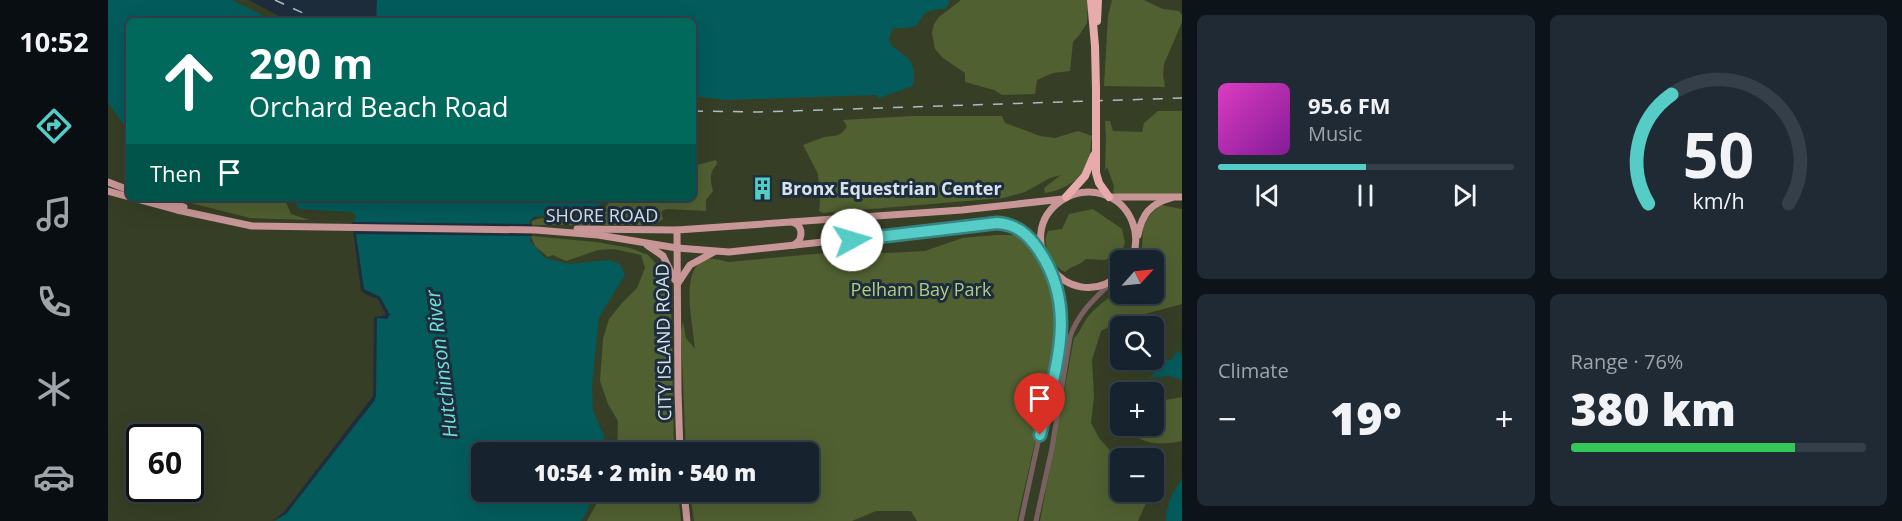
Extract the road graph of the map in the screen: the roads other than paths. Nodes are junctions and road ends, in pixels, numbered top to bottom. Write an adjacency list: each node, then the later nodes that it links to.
1 (1091, 0): 3 (highway)
2 (1098, 0): 3 (highway)
3 (1095, 46): 4 (highway, bridge)
4 (1096, 144): 8 (highway); 11 (highway)
5 (108, 182): 6 (main road)
6 (126, 189)
7 (108, 193): 10 (main road, SHORE ROAD)
8 (1109, 197): 9 (main road); 11 (main road, SHORE ROAD); 19 (main road)
9 (1178, 197): 19 (main road)
10 (126, 198)
11 (1065, 198): 15 (main road, SHORE ROAD); 24 (main road)
12 (139, 201): 14 (main road, SHORE ROAD)
13 (162, 201): 14 (main road, SHORE ROAD)
14 (203, 214): 16 (main road, SHORE ROAD)
15 (789, 221): 17 (main road, SHORE ROAD); 20 (main road)
16 (536, 230): 17 (main road, SHORE ROAD); 18 (main road, SHORE ROAD)
17 (676, 230): 21 (main road, CITY ISLAND ROAD)
18 (643, 242): 21 (main road, SHORE ROAD); 27 (main road)
19 (1136, 244): 22 (main road)
20 (791, 246): 23 (main road, SHORE ROAD); 24 (main road, SHORE ROAD)
21 (677, 248): 23 (main road, SHORE ROAD); 27 (main road, CITY ISLAND ROAD)
22 (1134, 250)
23 (718, 251): 27 (main road)
24 (1046, 261): 25 (main road, SHORE ROAD); 31 (street)
25 (1110, 282)
26 (1110, 284): 32 (street)
27 (677, 285): 28 (main road, CITY ISLAND ROAD)
28 (680, 442)
29 (685, 502): 30 (main road)
30 (687, 521)
31 (1021, 521)
32 (1036, 521)

